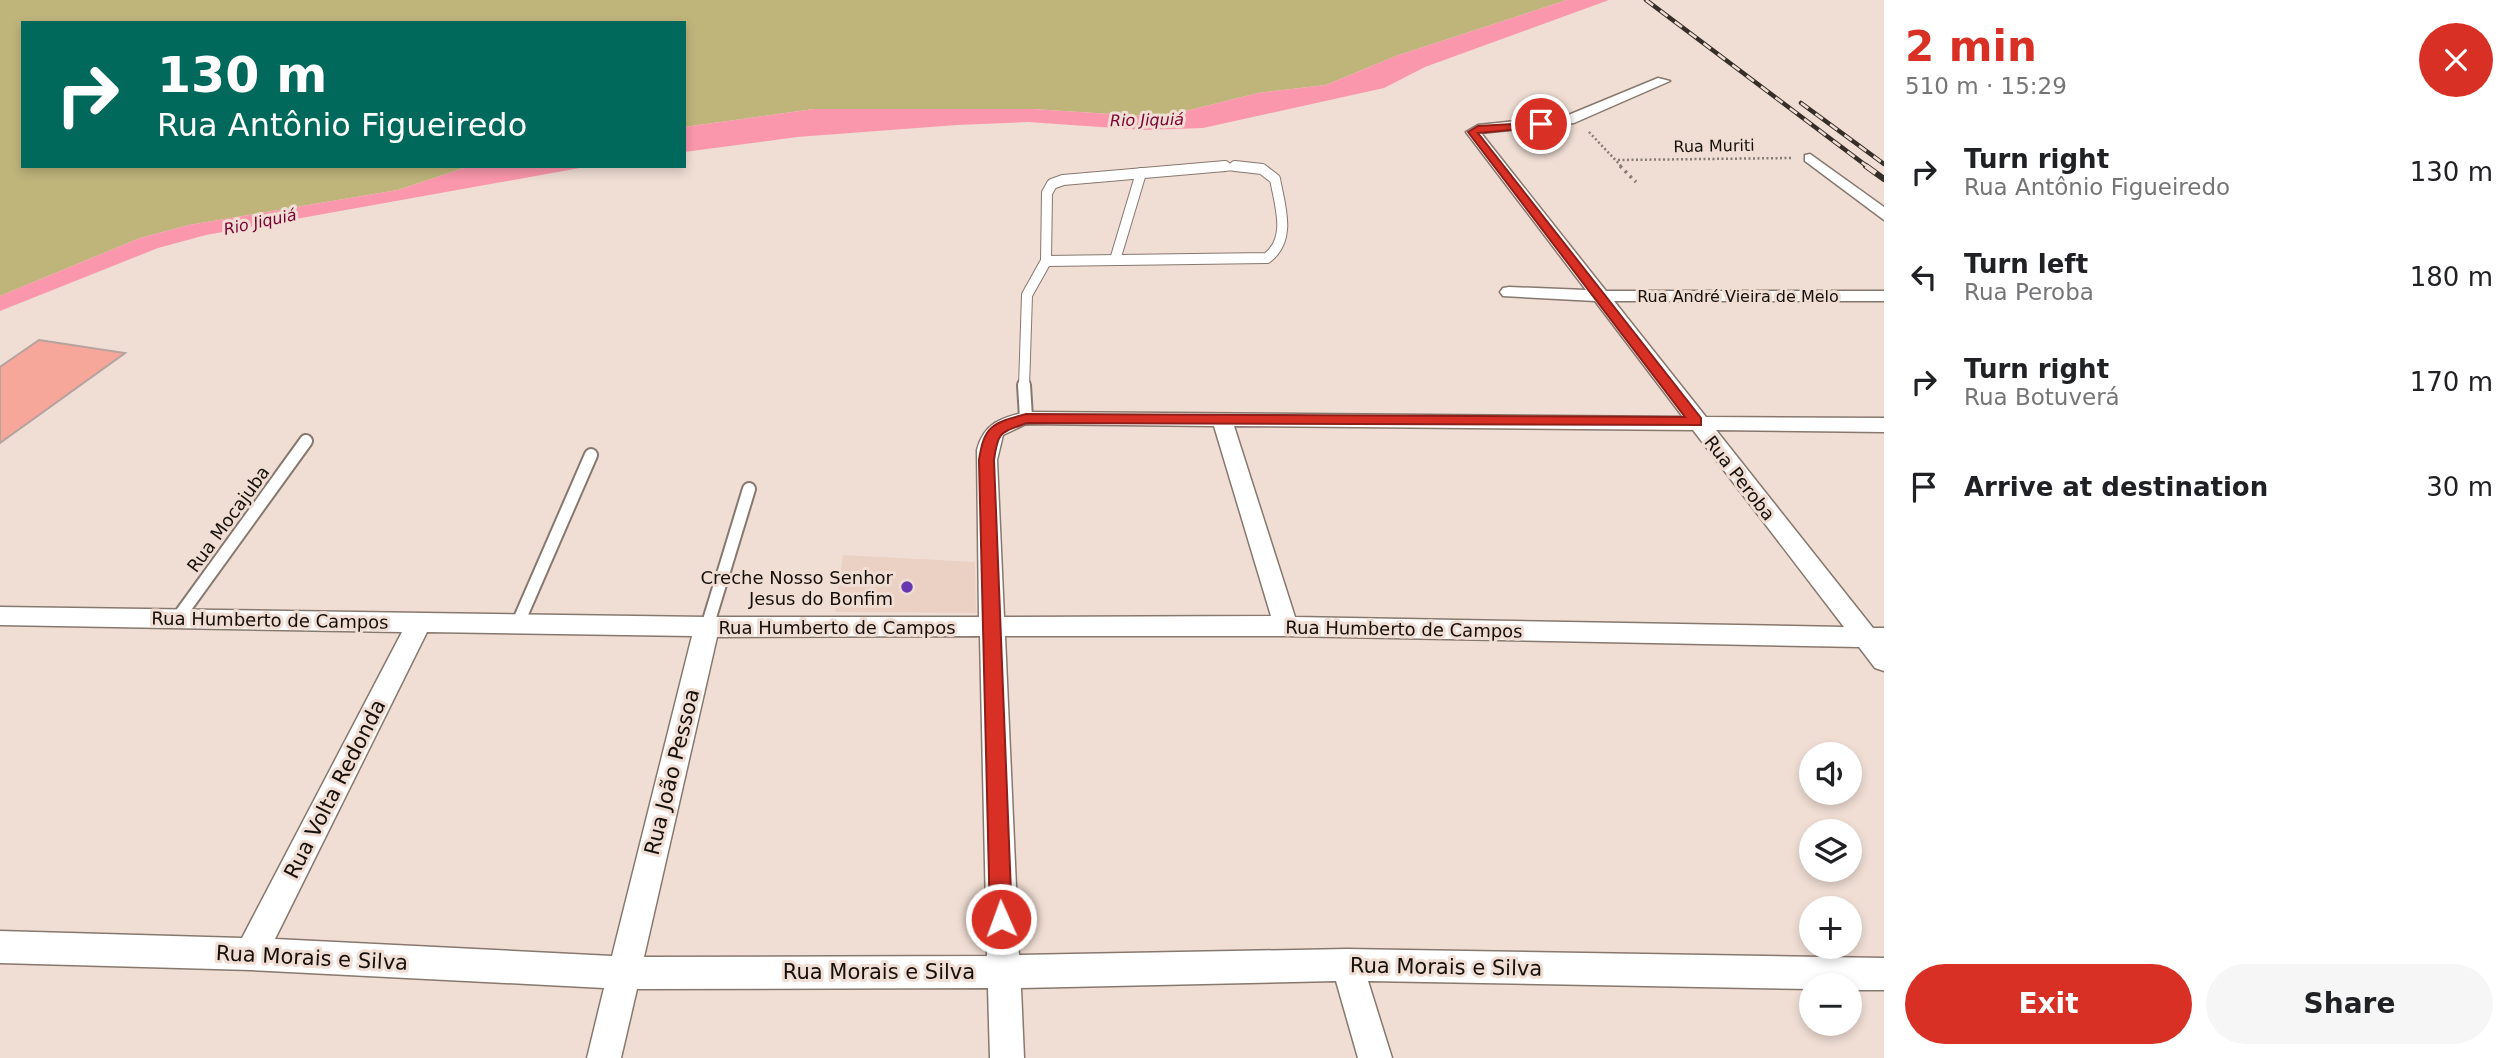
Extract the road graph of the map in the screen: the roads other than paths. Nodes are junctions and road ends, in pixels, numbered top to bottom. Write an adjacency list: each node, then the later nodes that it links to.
1 (1663, 81): 8 (street, Rua Peroba)
2 (1810, 158): 4 (street)
3 (1140, 173): 5 (lane); 5 (lane); 6 (lane)
4 (1884, 215)
5 (1115, 260): 6 (lane)
6 (1046, 261): 10 (lane)
7 (1509, 292): 8 (street, Rua André Vieira de Melo)
8 (1602, 296): 9 (street, Rua André Vieira de Melo); 12 (street, Rua Peroba)
9 (1884, 296)
10 (1026, 418): 11 (street); 21 (street)
11 (1222, 420): 12 (street); 22 (street)
12 (1696, 421): 13 (street); 24 (street, Rua Peroba)
13 (1884, 425)
14 (306, 441): 18 (lane, Rua Mocajuba)
15 (591, 455): 20 (lane)
16 (749, 489): 23 (lane, Rua João Pessoa)
17 (0, 616): 18 (street, Rua Humberto de Campos)
18 (178, 618): 19 (street, Rua Humberto de Campos)
19 (419, 623): 20 (street, Rua Humberto de Campos); 27 (street, Rua Volta Redonda)
20 (518, 623): 23 (street, Rua Humberto de Campos)
21 (992, 626): 22 (street, Rua Humberto de Campos); 23 (street, Rua Humberto de Campos); 29 (street)
22 (1286, 626): 24 (street, Rua Humberto de Campos)
23 (707, 627): 30 (street, Rua João Pessoa)
24 (1875, 638): 25 (street, Rua Peroba)
25 (1884, 661)
26 (0, 947): 27 (street, Rua Morais e Silva)
27 (251, 954): 30 (street, Rua Morais e Silva)
28 (1347, 965): 29 (street, Rua Morais e Silva); 31 (street, Rua Morais e Silva); 34 (street)
29 (1002, 972): 30 (street, Rua Morais e Silva); 33 (street)
30 (624, 973): 32 (street, Rua João Pessoa)
31 (1884, 974)
32 (604, 1058)
33 (1007, 1058)
34 (1375, 1058)

